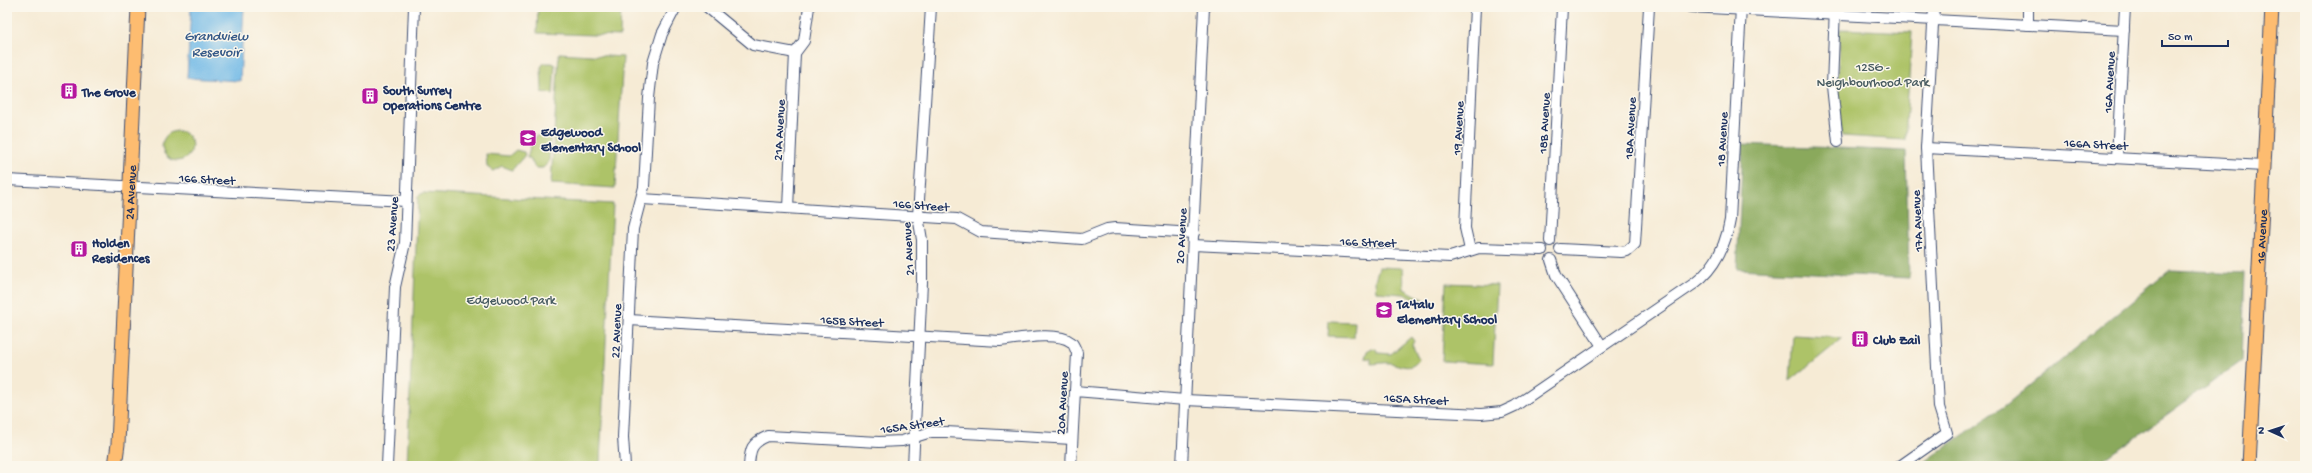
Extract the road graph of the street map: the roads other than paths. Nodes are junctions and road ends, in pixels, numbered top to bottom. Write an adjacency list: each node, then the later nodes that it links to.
1 (138, 7): 27 (main road, 24 Avenue)
2 (414, 7): 29 (street, 23 Avenue)
3 (676, 7): 28 (street, 22 Avenue)
4 (707, 7): 21 (street)
5 (808, 7): 21 (street)
6 (931, 7): 31 (street, 21 Avenue)
7 (1204, 7): 32 (street, 20 Avenue)
8 (1475, 7): 36 (street, 19 Avenue)
9 (1562, 7): 33 (street, 18B Avenue)
10 (1649, 7): 35 (street, 18A Avenue)
11 (1690, 7): 16 (street)
12 (1934, 7): 18 (street, 17A Avenue)
13 (2028, 7): 19 (street)
14 (2125, 7): 20 (street, 16A Avenue)
15 (2272, 7): 25 (main road, 16 Avenue)
16 (1740, 8): 17 (street); 39 (street, 18 Avenue)
17 (1835, 11): 18 (street); 22 (street)
18 (1933, 20): 19 (street); 23 (street, 17A Avenue)
19 (2028, 25): 20 (street)
20 (2124, 30): 24 (street, 16A Avenue)
21 (795, 53): 30 (street, 21A Avenue)
22 (1838, 142)
23 (1926, 148): 24 (street, 166A Street); 57 (street, 17A Avenue)
24 (2117, 157): 25 (street, 166A Street)
25 (2264, 166): 58 (main road, 16 Avenue)
26 (7, 180): 27 (street, 166 Street)
27 (130, 187): 29 (street, 166 Street); 48 (main road, 24 Avenue)
28 (642, 199): 30 (street, 166 Street); 40 (street, 22 Avenue)
29 (406, 201): 51 (street, 23 Avenue)
30 (788, 208): 31 (street, 166 Street)
31 (918, 216): 32 (street, 166 Street); 41 (street, 21 Avenue)
32 (1194, 233): 34 (street, 20 Avenue)
33 (1550, 241): 35 (street); 37 (street)
34 (1193, 245): 36 (street, 166 Street); 45 (street, 20 Avenue)
35 (1560, 249): 38 (street)
36 (1470, 250): 37 (street, 166 Street)
37 (1542, 250): 38 (street)
38 (1551, 260): 43 (street)
39 (1711, 268): 43 (street, 165A Street)
40 (629, 320): 41 (street, 165B Street); 52 (street, 22 Avenue)
41 (919, 337): 42 (street, 165B Street); 46 (street, 21 Avenue)
42 (1073, 343): 44 (street, 20A Avenue)
43 (1602, 346): 45 (street, 165A Street)
44 (1075, 391): 45 (street, 165A Street); 47 (street, 20A Avenue)
45 (1185, 400): 56 (street, 20 Avenue)
46 (915, 437): 47 (street, 165A Street); 53 (street, 165A Street); 54 (street, 21 Avenue)
47 (1072, 439): 55 (street, 20A Avenue)
48 (118, 449): 49 (main road, 24 Avenue); 50 (main road, 24 Avenue)
49 (115, 466)
50 (119, 466)
51 (387, 466)
52 (625, 466)
53 (749, 466)
54 (913, 466)
55 (1071, 466)
56 (1182, 466)
57 (1900, 466)
58 (2249, 466)

